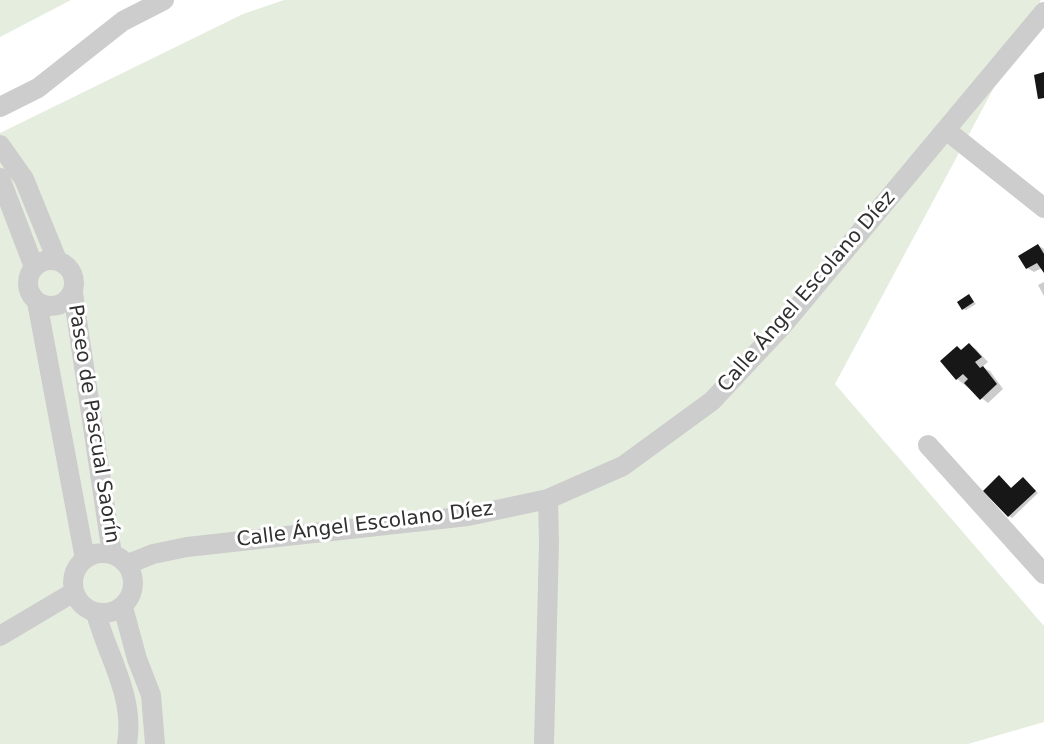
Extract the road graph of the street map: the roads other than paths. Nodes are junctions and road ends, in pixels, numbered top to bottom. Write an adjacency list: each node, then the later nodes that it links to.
1 (164, 0): 3 (street)
2 (1044, 12): 4 (street, Calle Ángel Escolano Díez)
3 (0, 107)
4 (946, 130): 7 (street); 13 (street, Calle Ángel Escolano Díez)
5 (0, 145): 8 (street)
6 (0, 178): 9 (street)
7 (1044, 208)
8 (57, 260): 9 (street); 10 (street)
9 (34, 267): 11 (street)
10 (73, 293): 11 (street); 15 (street, Paseo de Pascual Saorín)
11 (37, 302): 14 (street, Paseo de Pascual Saorín)
12 (928, 445): 16 (street)
13 (548, 498): 15 (street, Calle Ángel Escolano Díez); 23 (street)
14 (85, 559): 15 (street); 17 (street)
15 (120, 559): 18 (street)
16 (1044, 574)
17 (74, 592): 19 (street); 20 (street)
18 (123, 607): 19 (street); 22 (street)
19 (96, 613): 21 (street)
20 (0, 636)
21 (127, 744)
22 (155, 744)
23 (544, 744)

